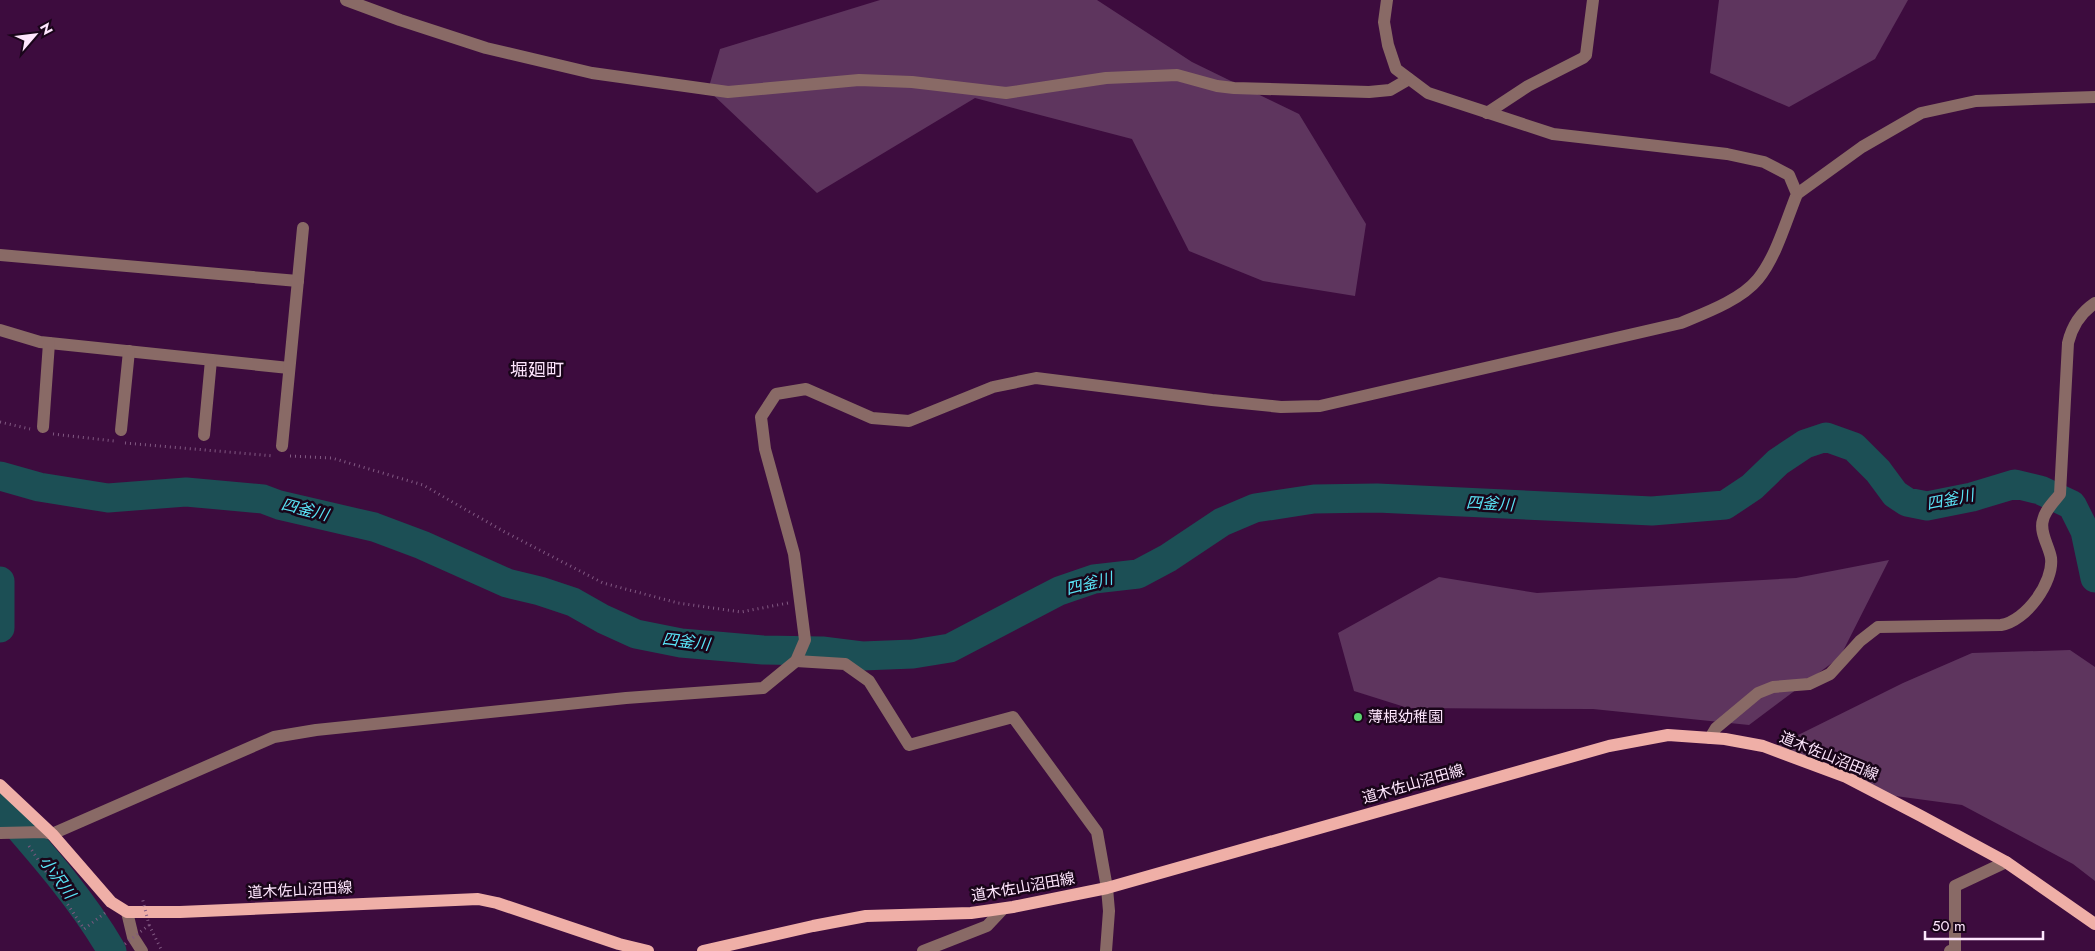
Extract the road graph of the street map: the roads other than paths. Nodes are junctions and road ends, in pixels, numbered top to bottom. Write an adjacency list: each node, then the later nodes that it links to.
1 (346, 0): 4 (street)
2 (1387, 0): 4 (street)
3 (1593, 0): 6 (street)
4 (1409, 79): 6 (street)
5 (2095, 97): 7 (street)
6 (1487, 113): 7 (street)
7 (1797, 194): 21 (street)
8 (303, 228): 10 (street)
9 (0, 255): 10 (street)
10 (298, 281): 16 (street)
11 (2095, 303): 22 (street)
12 (0, 330): 13 (street)
13 (49, 343): 14 (street); 17 (street)
14 (129, 351): 15 (street); 19 (street)
15 (211, 360): 16 (street); 18 (street)
16 (289, 368): 20 (street)
17 (43, 430)
18 (204, 435)
19 (123, 436)
20 (282, 446)
21 (796, 661): 25 (street); 27 (street)
22 (1710, 738): 26 (main road, 道木佐山沼田線); 27 (main road, 道木佐山沼田線)
23 (0, 785): 25 (main road)
24 (0, 833): 25 (street)
25 (48, 833): 29 (main road)
26 (2006, 862): 30 (main road, 道木佐山沼田線); 36 (street)
27 (1107, 888): 28 (main road, 道木佐山沼田線); 35 (street)
28 (1003, 909): 33 (main road, 道木佐山沼田線); 34 (street)
29 (127, 912): 31 (street); 32 (main road, 道木佐山沼田線)
30 (2095, 924)
31 (142, 951)
32 (648, 951)
33 (703, 951)
34 (923, 951)
35 (1106, 951)
36 (1950, 951)

